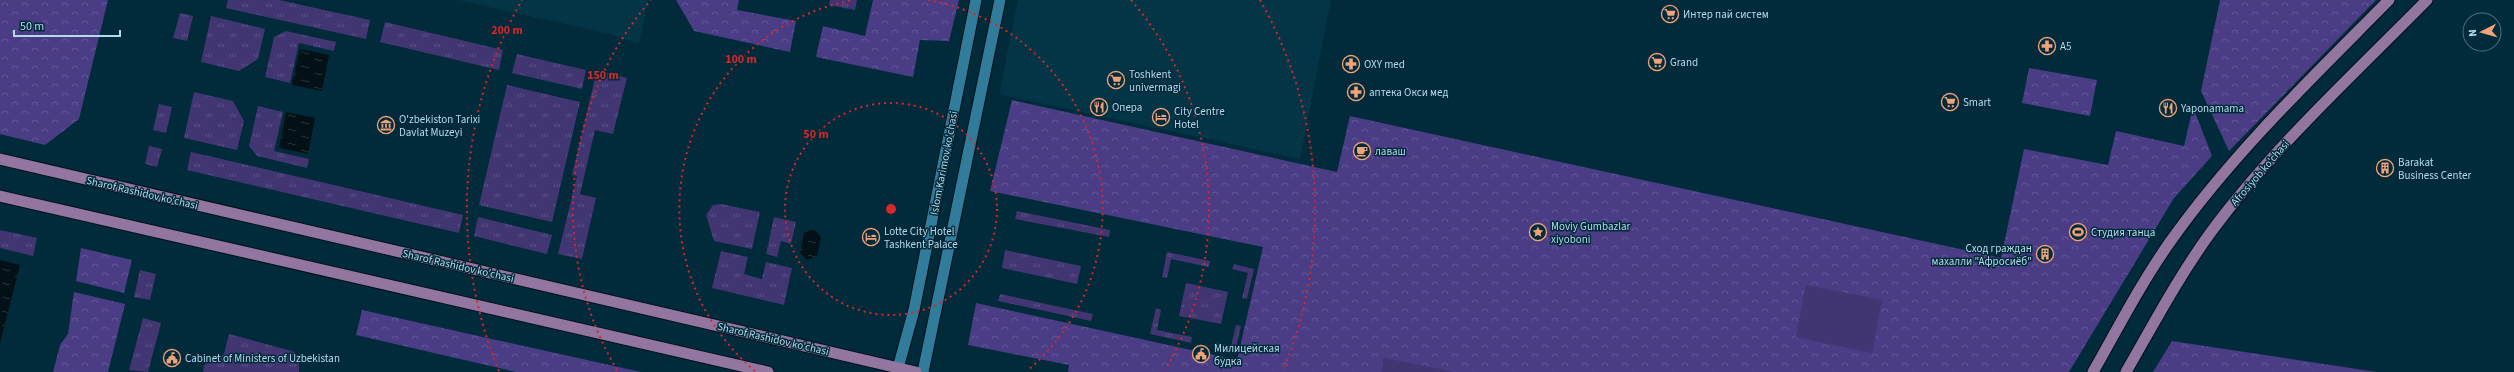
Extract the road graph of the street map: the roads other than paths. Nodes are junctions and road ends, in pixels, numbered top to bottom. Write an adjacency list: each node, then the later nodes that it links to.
1 (976, 0): 7 (main road, Islom Karimov ko'chasi)
2 (1000, 0): 10 (main road, Islom Karimov ko'chasi)
3 (2389, 0): 11 (main road)
4 (2427, 0): 12 (main road, Afrosiyob ko'chasi)
5 (0, 160): 7 (main road, Sharof Rashidov ko'chasi)
6 (0, 196): 8 (main road)
7 (898, 370): 9 (main road, Sharof Rashidov ko'chasi)
8 (768, 372)
9 (916, 372)
10 (923, 372)
11 (2093, 372)
12 (2126, 372)

